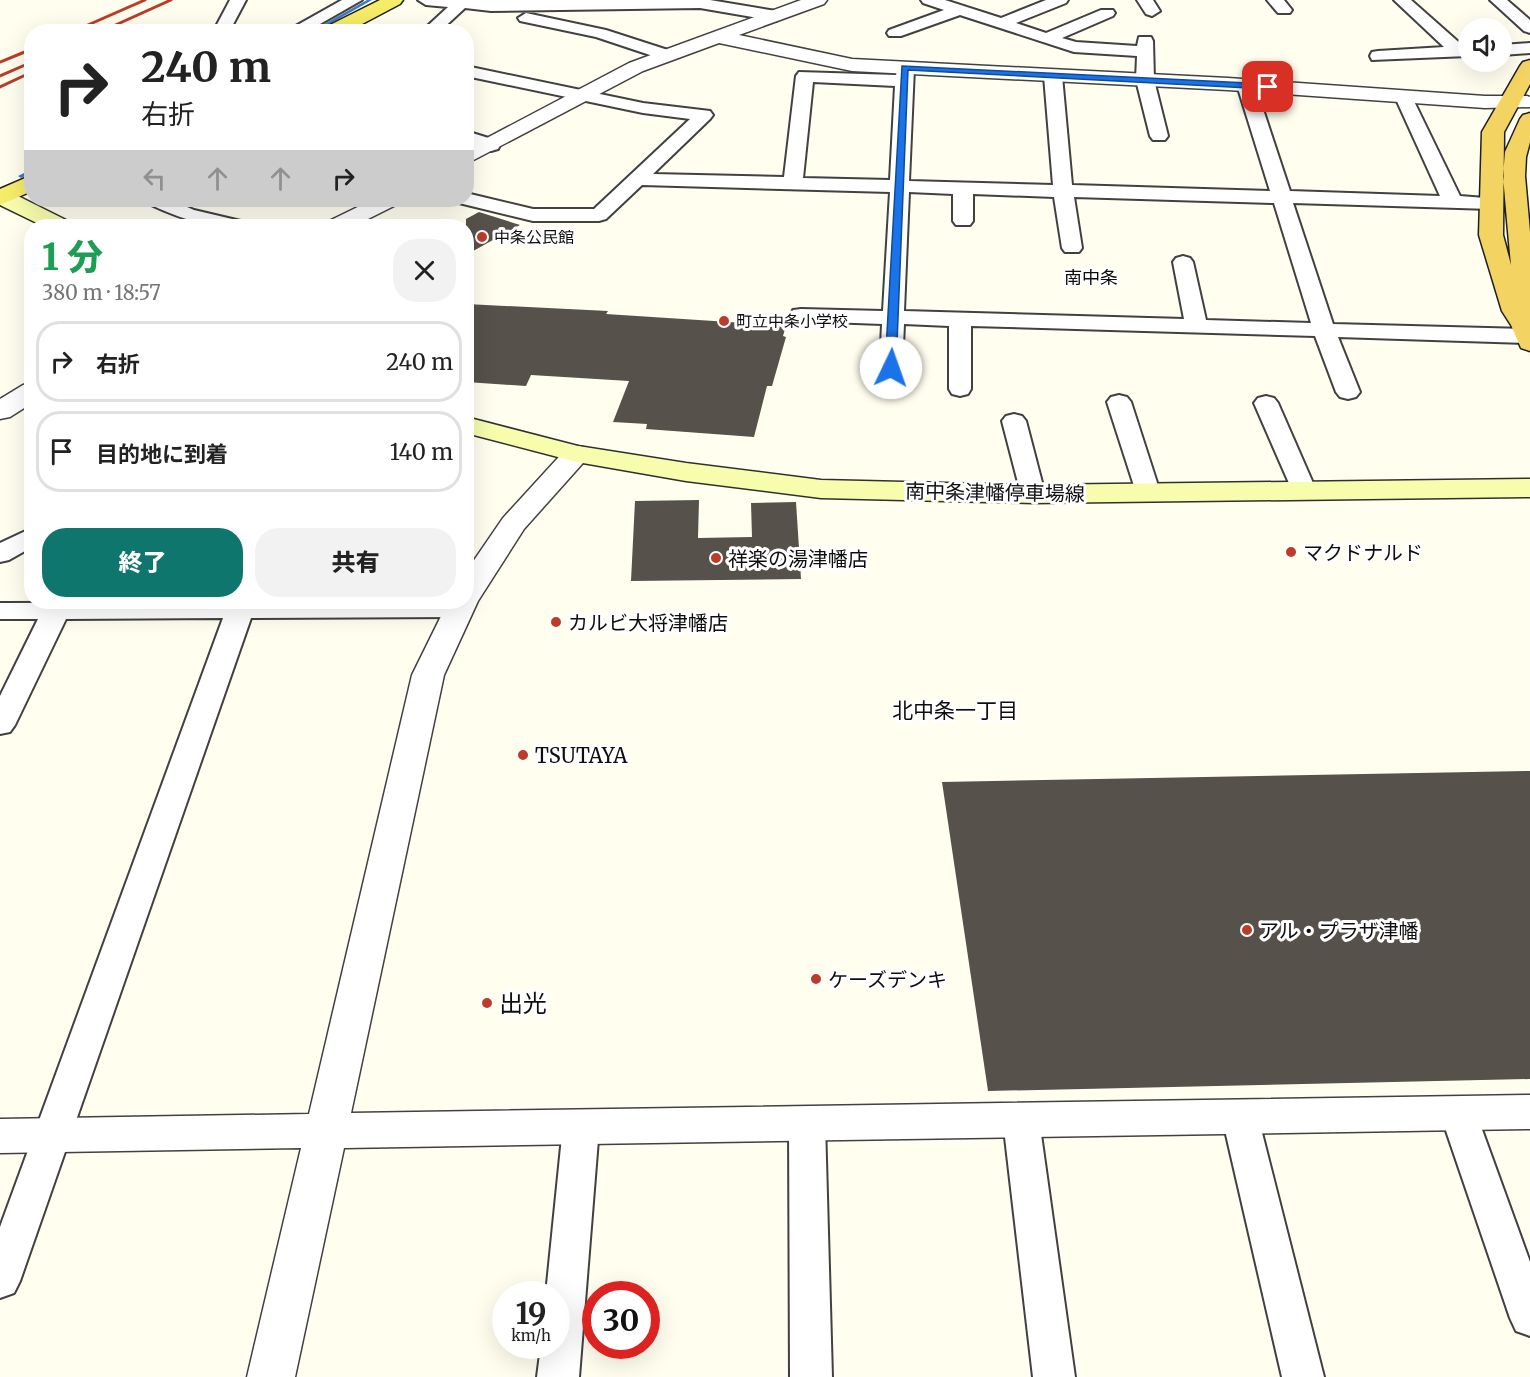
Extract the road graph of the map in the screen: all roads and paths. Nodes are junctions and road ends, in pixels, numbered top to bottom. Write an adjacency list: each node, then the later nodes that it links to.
1 (238, 0): 16 (street)
2 (354, 0): 17 (street)
3 (394, 0): 18 (main road)
4 (426, 0): 10 (street)
5 (818, 0): 14 (street)
6 (1060, 0): 15 (street)
7 (1402, 0): 24 (street)
8 (1498, 0): 20 (street)
9 (934, 1): 12 (street)
10 (462, 3): 11 (street); 19 (street)
11 (501, 3): 14 (street); 28 (street)
12 (959, 10): 15 (street); 21 (street)
13 (1107, 13): 23 (street)
14 (776, 16): 22 (street)
15 (1002, 23): 23 (street)
16 (225, 24)
17 (308, 24)
18 (347, 24)
19 (438, 24)
20 (1530, 28)
21 (895, 33)
22 (719, 37): 28 (street); 32 (street)
23 (1047, 38): 34 (street)
24 (1458, 47)
25 (1530, 48): 26 (street)
26 (1512, 49)
27 (1458, 52): 29 (street)
28 (668, 56): 36 (street)
29 (1378, 56)
30 (1530, 66): 38 (highway)
31 (474, 73): 36 (street)
32 (904, 74): 33 (street); 44 (street); 46 (street)
33 (1053, 76): 34 (street); 48 (street)
34 (1145, 80): 35 (street); 39 (street)
35 (1245, 85): 37 (street); 50 (street)
36 (583, 96): 41 (street); 43 (street)
37 (1404, 97): 38 (street); 52 (street)
38 (1522, 108): 53 (highway); 67 (highway)
39 (1159, 136)
40 (474, 139): 41 (street)
41 (491, 145): 42 (street)
42 (474, 154)
43 (638, 179): 44 (street); 51 (street)
44 (793, 184): 46 (street)
45 (24, 186): 49 (main road)
46 (899, 187): 47 (street); 63 (street)
47 (963, 188): 48 (street); 59 (street)
48 (1063, 191): 50 (street); 60 (street)
49 (1, 197): 56 (main road)
50 (1281, 197): 52 (street); 66 (street)
51 (474, 201)
52 (1453, 202): 53 (street)
53 (1491, 203): 67 (highway)
54 (172, 207): 57 (street)
55 (374, 207): 58 (street)
56 (46, 219)
57 (208, 219)
58 (351, 219)
59 (963, 221)
60 (1072, 248)
61 (1183, 262): 65 (street)
62 (801, 315): 63 (street)
63 (893, 317): 64 (street); 68 (street)
64 (960, 319): 65 (street); 69 (street)
65 (1196, 326): 66 (street)
66 (1324, 330): 67 (street); 70 (street)
67 (1528, 335)
68 (891, 368)
69 (960, 389)
70 (1348, 392)
71 (24, 396): 74 (street)
72 (1119, 402): 80 (street)
73 (1266, 403): 79 (street)
74 (0, 411)
75 (1014, 421): 81 (street)
76 (474, 427): 77 (main road, 南中条津幡停車場線)
77 (577, 454): 81 (main road, 南中条津幡停車場線); 84 (street)
78 (1530, 488): 79 (main road, 南中条津幡停車場線)
79 (1304, 490): 80 (main road, 南中条津幡停車場線)
80 (1148, 492): 81 (main road, 南中条津幡停車場線)
81 (1033, 494)
82 (24, 540): 83 (street)
83 (0, 554)
84 (474, 584)
85 (268, 609): 87 (street)
86 (459, 609): 97 (street)
87 (240, 610): 89 (street); 98 (street)
88 (0, 611): 89 (street)
89 (56, 611): 90 (street)
90 (0, 725)
91 (1530, 1112): 92 (street)
92 (1458, 1113): 93 (street); 101 (street)
93 (1240, 1116): 94 (street); 106 (street)
94 (1021, 1120): 95 (street); 105 (street)
95 (807, 1123): 96 (street); 104 (street)
96 (581, 1127): 97 (street); 103 (street)
97 (325, 1132): 98 (street); 102 (street)
98 (53, 1135): 99 (street); 100 (street)
99 (0, 1136)
100 (0, 1281)
101 (1530, 1318)
102 (271, 1377)
103 (558, 1377)
104 (811, 1377)
105 (1054, 1377)
106 (1303, 1377)

